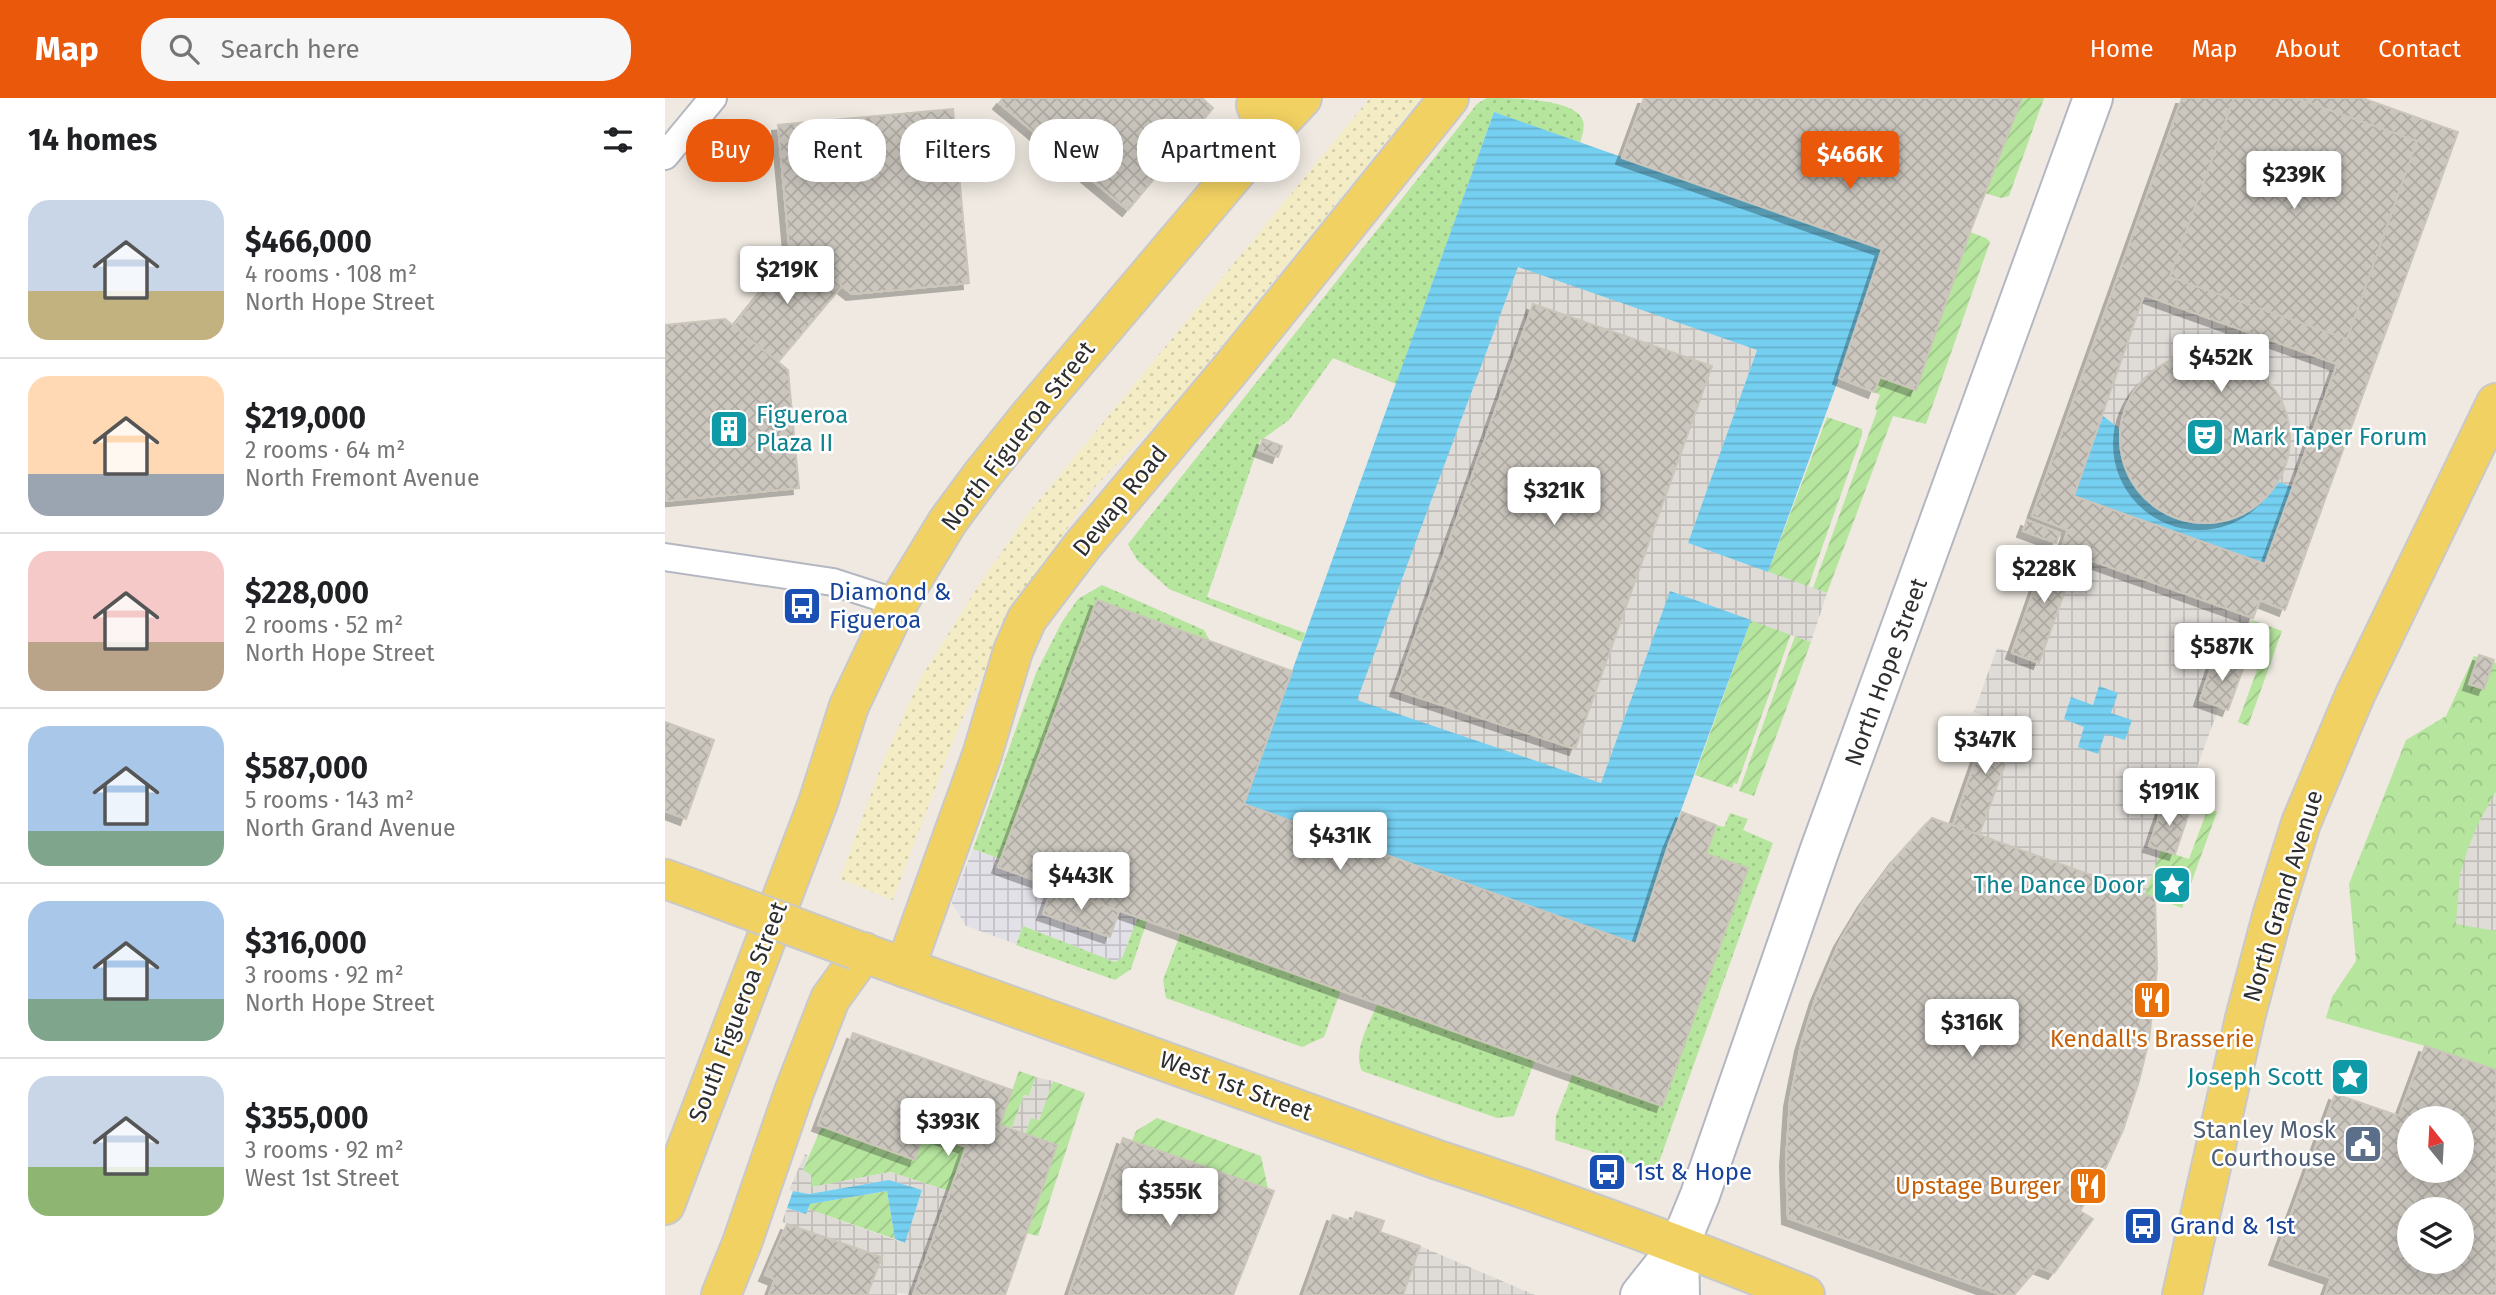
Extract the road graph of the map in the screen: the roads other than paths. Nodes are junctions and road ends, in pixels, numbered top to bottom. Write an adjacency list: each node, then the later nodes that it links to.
1 (713, 98): 8 (street)
2 (1259, 98): 6 (main road)
3 (1302, 98): 7 (main road, North Figueroa Street)
4 (1449, 98): 16 (main road, Dewap Road)
5 (2093, 98): 18 (main road, North Hope Street)
6 (1261, 119)
7 (1282, 119)
8 (665, 156)
9 (1227, 182): 12 (main road, North Figueroa Street)
10 (2496, 403): 23 (main road, North Grand Avenue)
11 (665, 557): 12 (street)
12 (898, 603): 13 (main road, North Figueroa Street)
13 (811, 820): 17 (main road, South Figueroa Street)
14 (679, 884): 15 (main road, West 1st Street, bridge)
15 (860, 951): 16 (main road, West 1st Street); 19 (main road)
16 (905, 968): 18 (main road, West 1st Street)
17 (665, 1205)
18 (1679, 1246): 20 (main road); 21 (main road); 22 (main road, West 1st Street)
19 (721, 1295)
20 (1640, 1295)
21 (1680, 1295)
22 (1805, 1295)
23 (2182, 1295)

